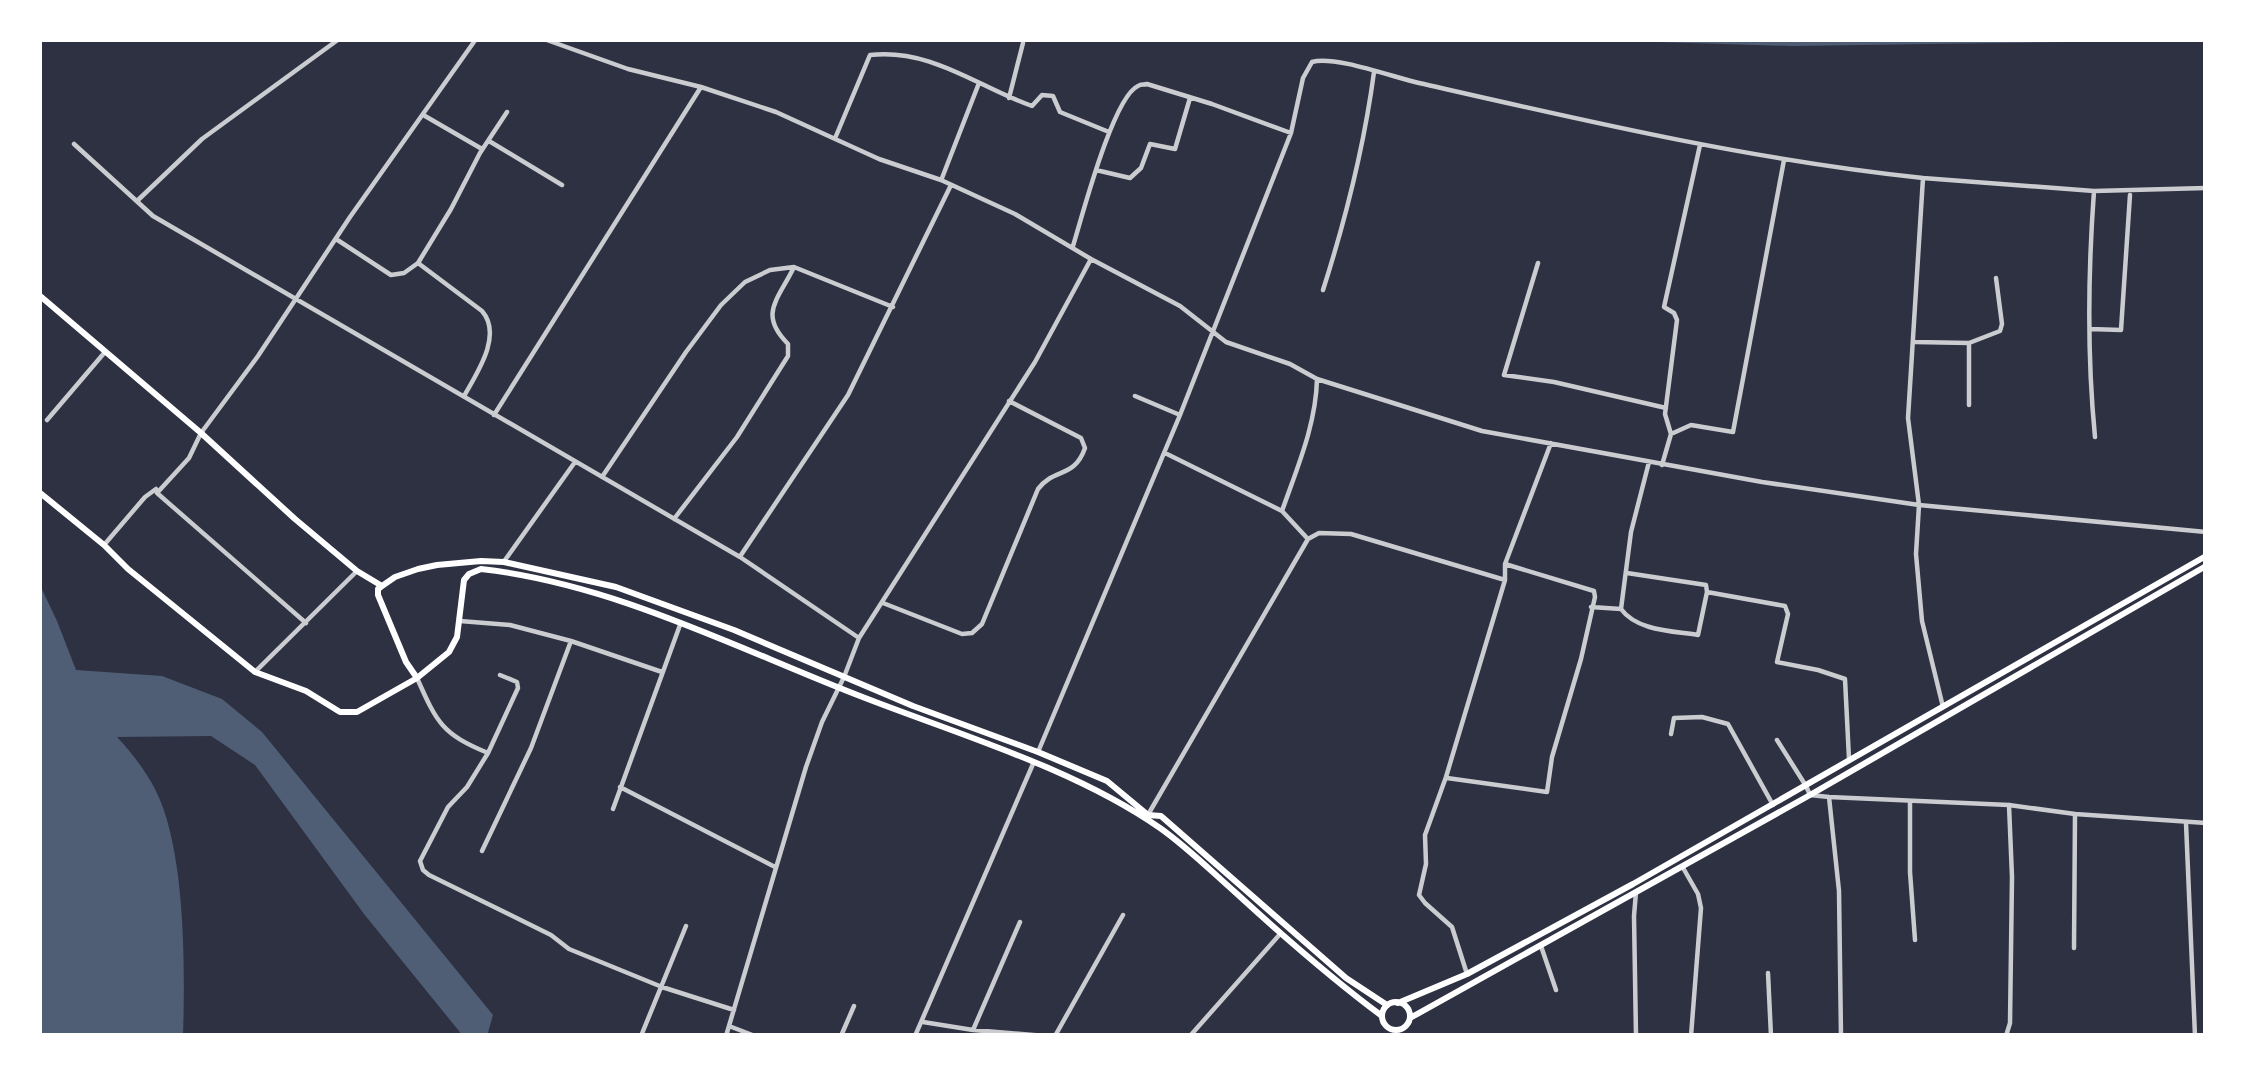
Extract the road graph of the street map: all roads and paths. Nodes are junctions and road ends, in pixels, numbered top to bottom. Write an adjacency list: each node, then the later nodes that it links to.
1 (339, 39): 29 (street)
2 (476, 39): 12 (street)
3 (544, 39): 4 (street)
4 (559, 42): 8 (street)
5 (1023, 43): 10 (street)
6 (1373, 72): 14 (street); 18 (street); 37 (street)
7 (979, 82): 10 (street); 15 (street); 23 (street)
8 (701, 87): 15 (street); 52 (street)
9 (1190, 97): 13 (street); 14 (street); 21 (street)
10 (1009, 98): 13 (street)
11 (507, 112): 16 (street)
12 (423, 114): 19 (street); 30 (street)
13 (1109, 132): 21 (street)
14 (1291, 134): 42 (street)
15 (835, 138): 23 (street)
16 (488, 140): 19 (street); 24 (street)
17 (74, 144): 29 (street)
18 (1700, 145): 20 (street); 51 (street)
19 (482, 149): 33 (street)
20 (1784, 160): 22 (street); 56 (street)
21 (1096, 170): 31 (street)
22 (1923, 178): 27 (street); 43 (street)
23 (941, 180): 25 (street)
24 (562, 185)
25 (951, 185): 31 (street); 40 (street)
26 (2206, 188): 28 (street)
27 (2094, 191): 28 (street); 41 (street)
28 (2130, 192): 41 (street)
29 (137, 201): 39 (street)
30 (336, 239): 33 (street); 39 (street)
31 (1072, 247): 32 (street)
32 (1091, 259): 42 (street); 49 (street)
33 (418, 263): 48 (street)
34 (1538, 263): 51 (street)
35 (794, 267): 40 (street); 63 (street); 68 (street)
36 (1996, 278): 44 (street)
37 (1323, 290)
38 (39, 295): 45 (main road)
39 (297, 299): 48 (street); 55 (street)
40 (893, 307): 73 (street)
41 (2090, 329): 57 (street)
42 (1212, 332): 46 (street); 53 (street)
43 (1915, 342): 44 (street); 66 (street)
44 (1969, 343): 50 (street)
45 (105, 352): 54 (street); 55 (main road)
46 (1317, 380): 58 (street); 67 (street)
47 (1135, 396): 53 (street)
48 (464, 398): 52 (street)
49 (1009, 401): 82 (street); 82 (street)
50 (1969, 405)
51 (1665, 411): 56 (street)
52 (494, 415): 60 (street)
53 (1180, 415): 59 (street)
54 (47, 420)
55 (201, 433): 65 (street); 77 (main road)
56 (1670, 434): 62 (street)
57 (2095, 437)
58 (1551, 443): 61 (street); 75 (street)
59 (1165, 453): 67 (street); 99 (street)
60 (574, 462): 63 (street); 74 (street)
61 (1649, 462): 62 (street); 78 (street)
62 (1662, 465): 66 (street)
63 (602, 477): 68 (street)
64 (39, 492): 71 (main road)
65 (157, 493): 71 (street); 86 (street)
66 (1919, 505): 69 (street); 96 (street)
67 (1282, 511): 70 (street)
68 (674, 519): 73 (street)
69 (2206, 532)
70 (1308, 539): 79 (street); 112 (street)
71 (104, 545): 90 (main road)
72 (2206, 556): 96 (main road)
73 (740, 557): 88 (street)
74 (505, 562): 80 (main road); 93 (main road)
75 (1504, 564): 79 (street); 83 (street)
76 (2206, 566): 105 (main road)
77 (357, 571): 80 (main road); 86 (street)
78 (1627, 573): 81 (street); 84 (street)
79 (1505, 580): 103 (street)
80 (382, 586): 94 (main road)
81 (1707, 592): 84 (street); 101 (street)
82 (883, 603): 88 (street)
83 (1591, 607): 84 (street); 103 (street)
84 (1622, 609)
85 (460, 621): 87 (main road); 89 (street); 94 (main road)
86 (306, 623): 90 (street)
87 (680, 625): 91 (street); 95 (main road)
88 (859, 638): 93 (street)
89 (571, 641): 91 (street); 115 (street)
90 (255, 672): 94 (main road)
91 (662, 672): 104 (street)
92 (500, 675): 100 (street)
93 (844, 677): 95 (street); 99 (main road)
94 (417, 678): 100 (street)
95 (837, 688): 102 (main road); 117 (street)
96 (1943, 707): 101 (main road)
97 (1671, 734): 109 (street)
98 (1778, 740): 105 (street)
99 (1038, 752): 112 (main road)
100 (488, 753): 128 (street)
101 (1849, 760): 105 (main road)
102 (1033, 764): 122 (main road); 135 (street)
103 (1446, 777): 127 (street)
104 (620, 787): 110 (street); 117 (street)
105 (1808, 790): 106 (street); 109 (main road); 116 (main road)
106 (1829, 796): 107 (street); 152 (street)
107 (1910, 802): 108 (street); 123 (street)
108 (2009, 805): 111 (street); 153 (street)
109 (1773, 806): 127 (main road)
110 (613, 809)
111 (2074, 814): 113 (street); 125 (street)
112 (1148, 815): 131 (main road)
113 (2186, 823): 114 (street); 154 (street)
114 (2206, 824)
115 (482, 851)
116 (1682, 866): 118 (main road); 150 (street)
117 (777, 868): 133 (street)
118 (1636, 892): 124 (main road); 149 (street)
119 (1123, 916): 146 (street)
120 (1020, 922): 138 (street)
121 (686, 926): 128 (street)
122 (1281, 934): 134 (main road); 147 (street)
123 (1916, 940)
124 (1541, 946): 129 (street); 137 (main road)
125 (2074, 949)
126 (1768, 973): 151 (street)
127 (1467, 974): 130 (main road)
128 (662, 987): 133 (street); 140 (street)
129 (1556, 991)
130 (1398, 1003): 131 (main road); 137 (main road)
131 (1388, 1005): 134 (main road)
132 (854, 1006): 143 (street)
133 (734, 1010): 136 (street)
134 (1383, 1019): 137 (main road); 148 (main road)
135 (922, 1022): 138 (street); 144 (street)
136 (730, 1026): 141 (street); 142 (street)
137 (1407, 1027)
138 (974, 1030): 139 (street)
139 (1005, 1035): 145 (street)
140 (641, 1036)
141 (726, 1036)
142 (755, 1036)
143 (841, 1036)
144 (915, 1036)
145 (1045, 1036)
146 (1055, 1036)
147 (1190, 1036)
148 (1384, 1036)
149 (1636, 1036)
150 (1691, 1036)
151 (1771, 1036)
152 (1841, 1036)
153 (2006, 1036)
154 (2195, 1036)

